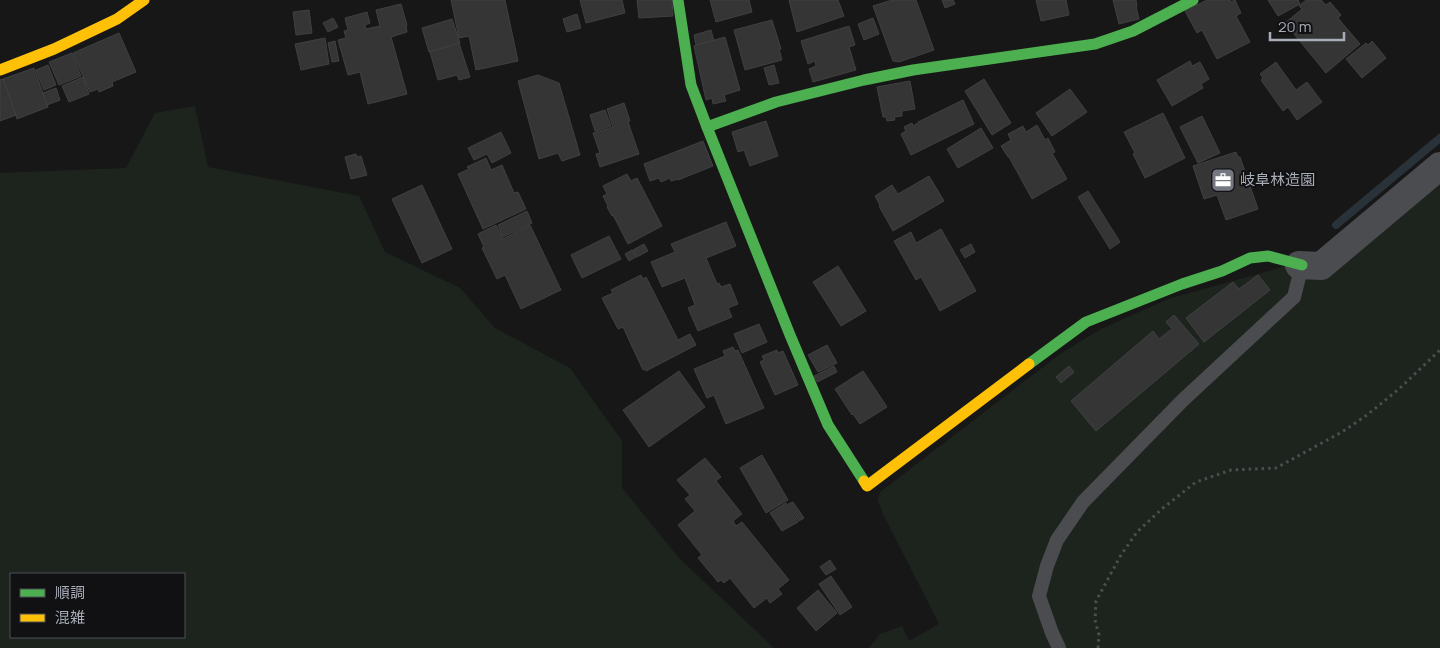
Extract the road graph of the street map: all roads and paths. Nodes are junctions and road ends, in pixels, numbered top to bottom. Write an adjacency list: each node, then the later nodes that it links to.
1 (144, 0): 4 (street)
2 (678, 0): 5 (street)
3 (1193, 0): 5 (street)
4 (0, 70)
5 (707, 128): 7 (street)
6 (1440, 166): 7 (street)
7 (1300, 265): 9 (lane)
8 (1440, 350): 10 (path)
9 (1059, 648)
10 (1098, 648)

